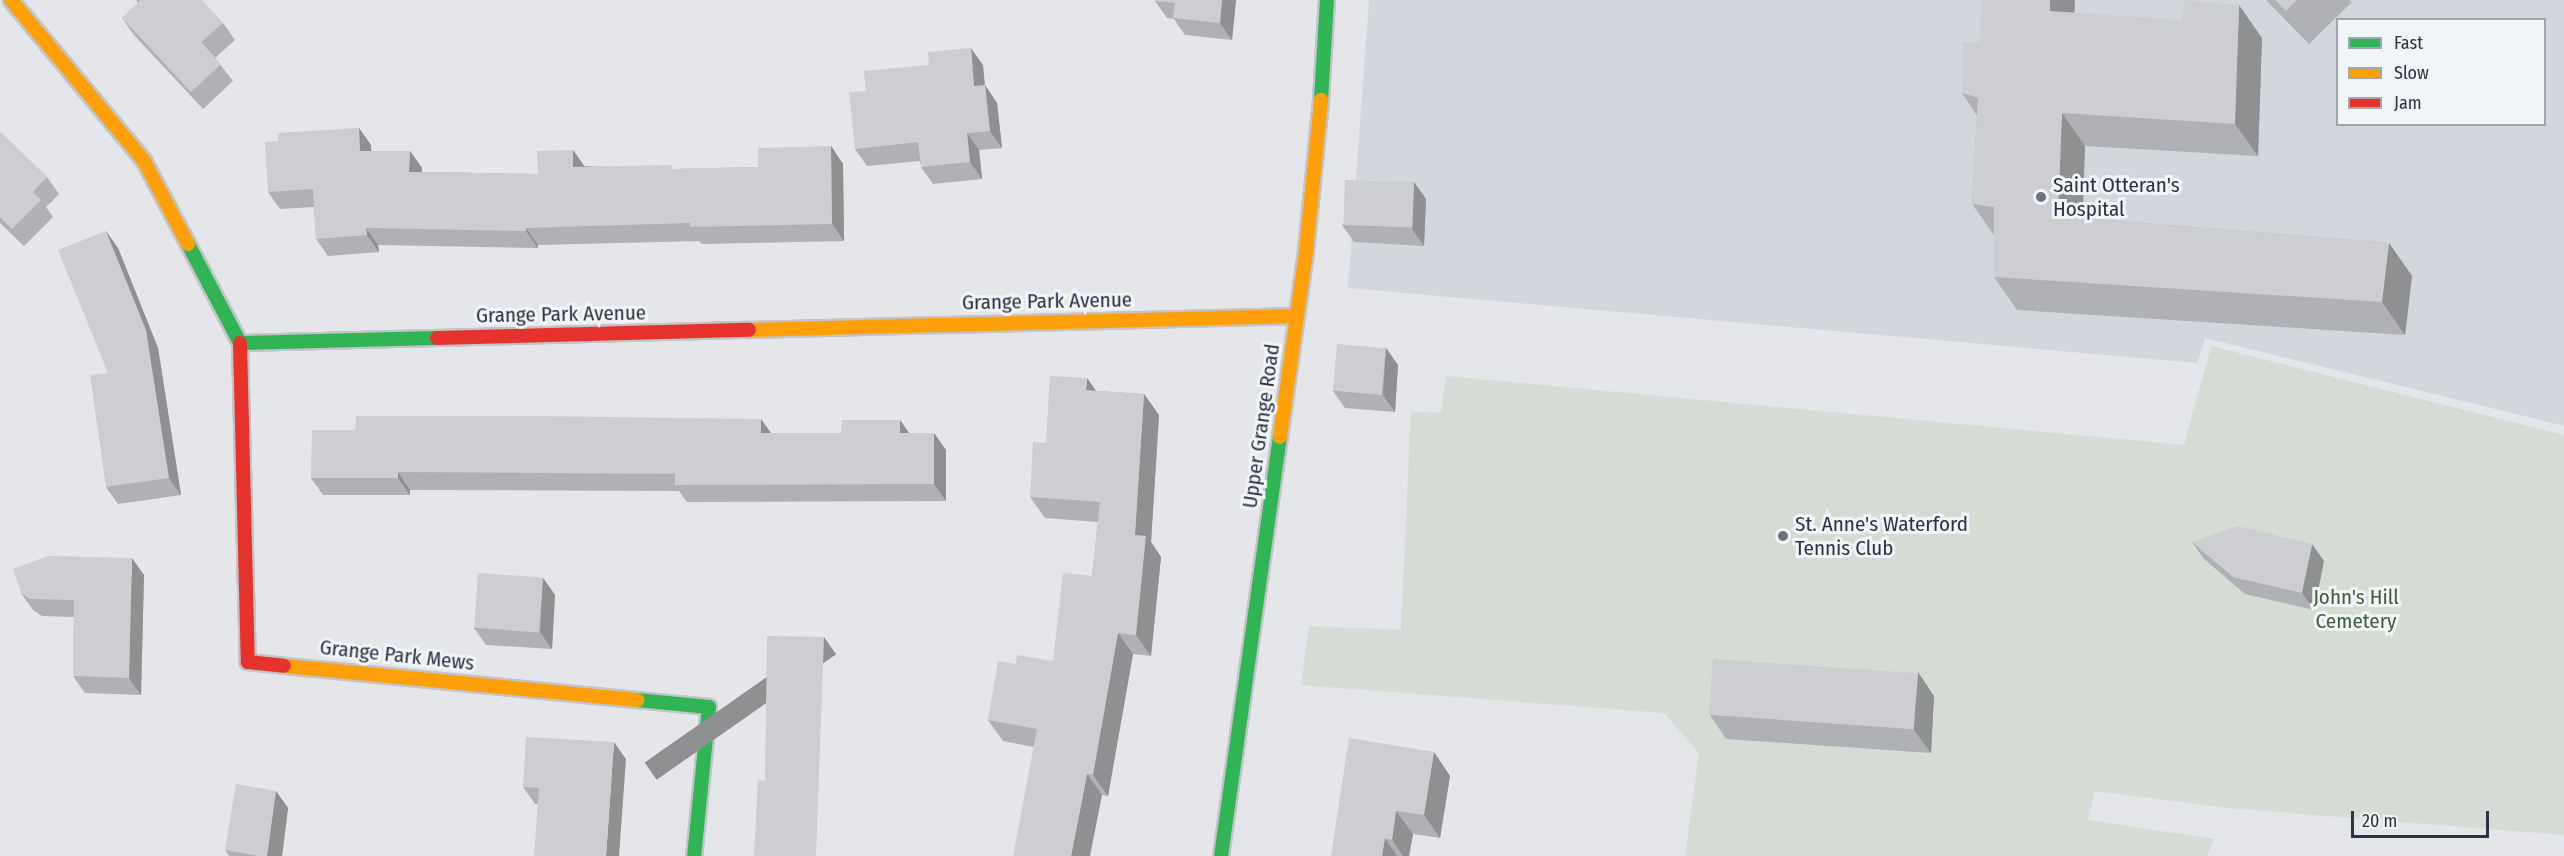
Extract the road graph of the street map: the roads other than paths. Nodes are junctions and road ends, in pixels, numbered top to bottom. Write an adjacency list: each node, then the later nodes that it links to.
1 (11, 0): 4 (street)
2 (1327, 0): 3 (street, Upper Grange Road)
3 (1298, 316): 4 (street, Grange Park Avenue); 6 (street, Upper Grange Road)
4 (240, 343): 5 (street, Grange Park Mews)
5 (694, 856)
6 (1221, 856)

